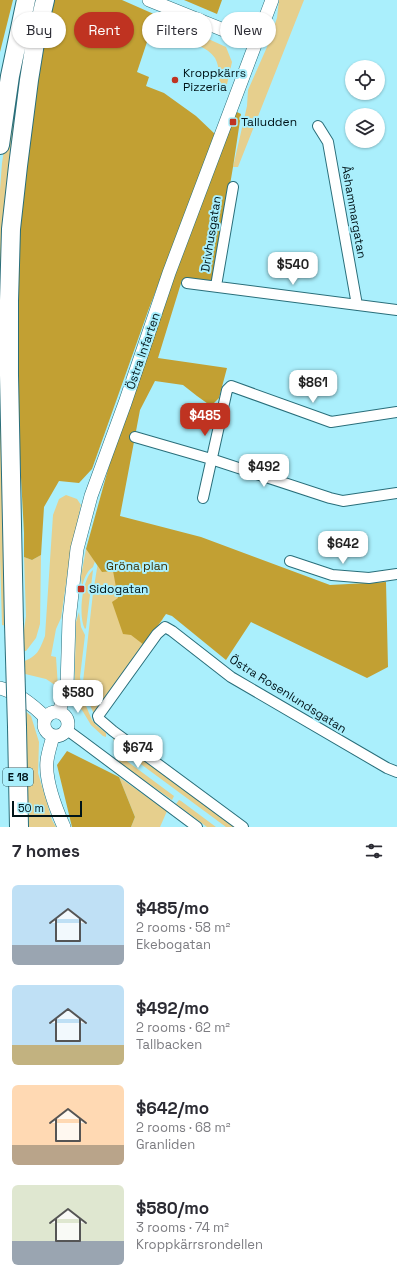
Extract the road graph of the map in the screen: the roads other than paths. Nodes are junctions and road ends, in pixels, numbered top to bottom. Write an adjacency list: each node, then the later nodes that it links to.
1 (26, 0): 9 (highway)
2 (45, 0): 28 (highway, E 18, bridge)
3 (149, 0): 6 (street)
4 (272, 0): 5 (street, Östra Infarten)
5 (268, 12)
6 (220, 29)
7 (254, 48): 23 (street, Östra Infarten)
8 (318, 126): 13 (street, Åshammargatan)
9 (0, 145)
10 (232, 187): 12 (street, Drivhusgatan)
11 (187, 283): 12 (street)
12 (216, 286): 13 (street)
13 (357, 305): 14 (street)
14 (397, 310)
15 (397, 412): 17 (street)
16 (135, 437): 17 (street)
17 (211, 459): 18 (street); 19 (street)
18 (397, 493)
19 (203, 498)
20 (290, 561): 21 (street)
21 (397, 574)
22 (0, 688): 24 (street)
23 (59, 712): 24 (street); 25 (street)
24 (46, 718): 26 (street)
25 (66, 730): 26 (street); 30 (street)
26 (53, 736): 29 (street)
27 (397, 772): 31 (street, Östra Rosenlundsgatan)
28 (19, 827)
29 (64, 827)
30 (197, 827)
31 (243, 827)

